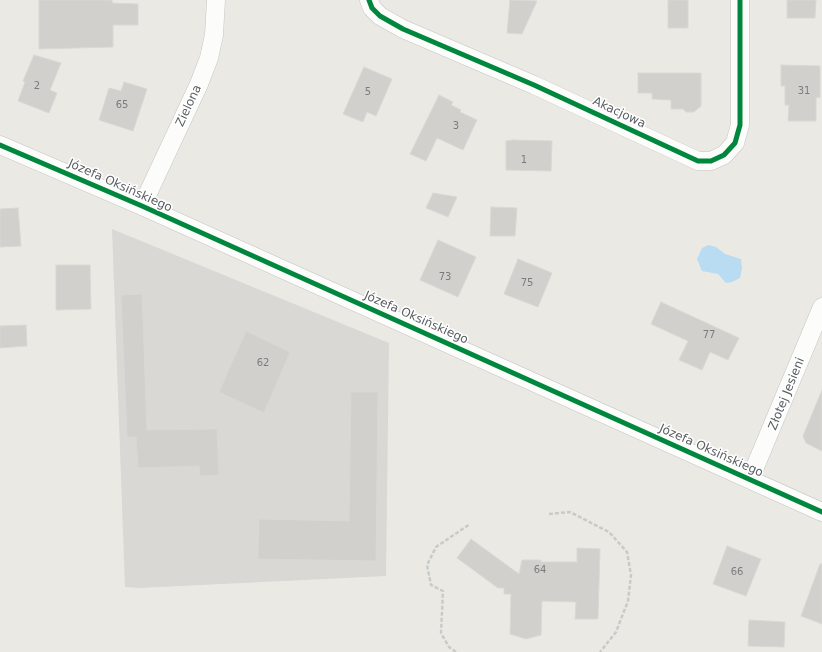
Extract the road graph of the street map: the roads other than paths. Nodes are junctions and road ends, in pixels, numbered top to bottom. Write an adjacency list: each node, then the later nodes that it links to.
1 (216, 0): 5 (street, Zielona)
2 (369, 0): 3 (street, Akacjowa)
3 (740, 0)
4 (0, 145): 5 (street, Józefa Oksińskiego)
5 (142, 206): 7 (street, Józefa Oksińskiego)
6 (822, 307): 7 (street, Złotej Jesieni)
7 (750, 480): 8 (street, Józefa Oksińskiego)
8 (822, 512)

